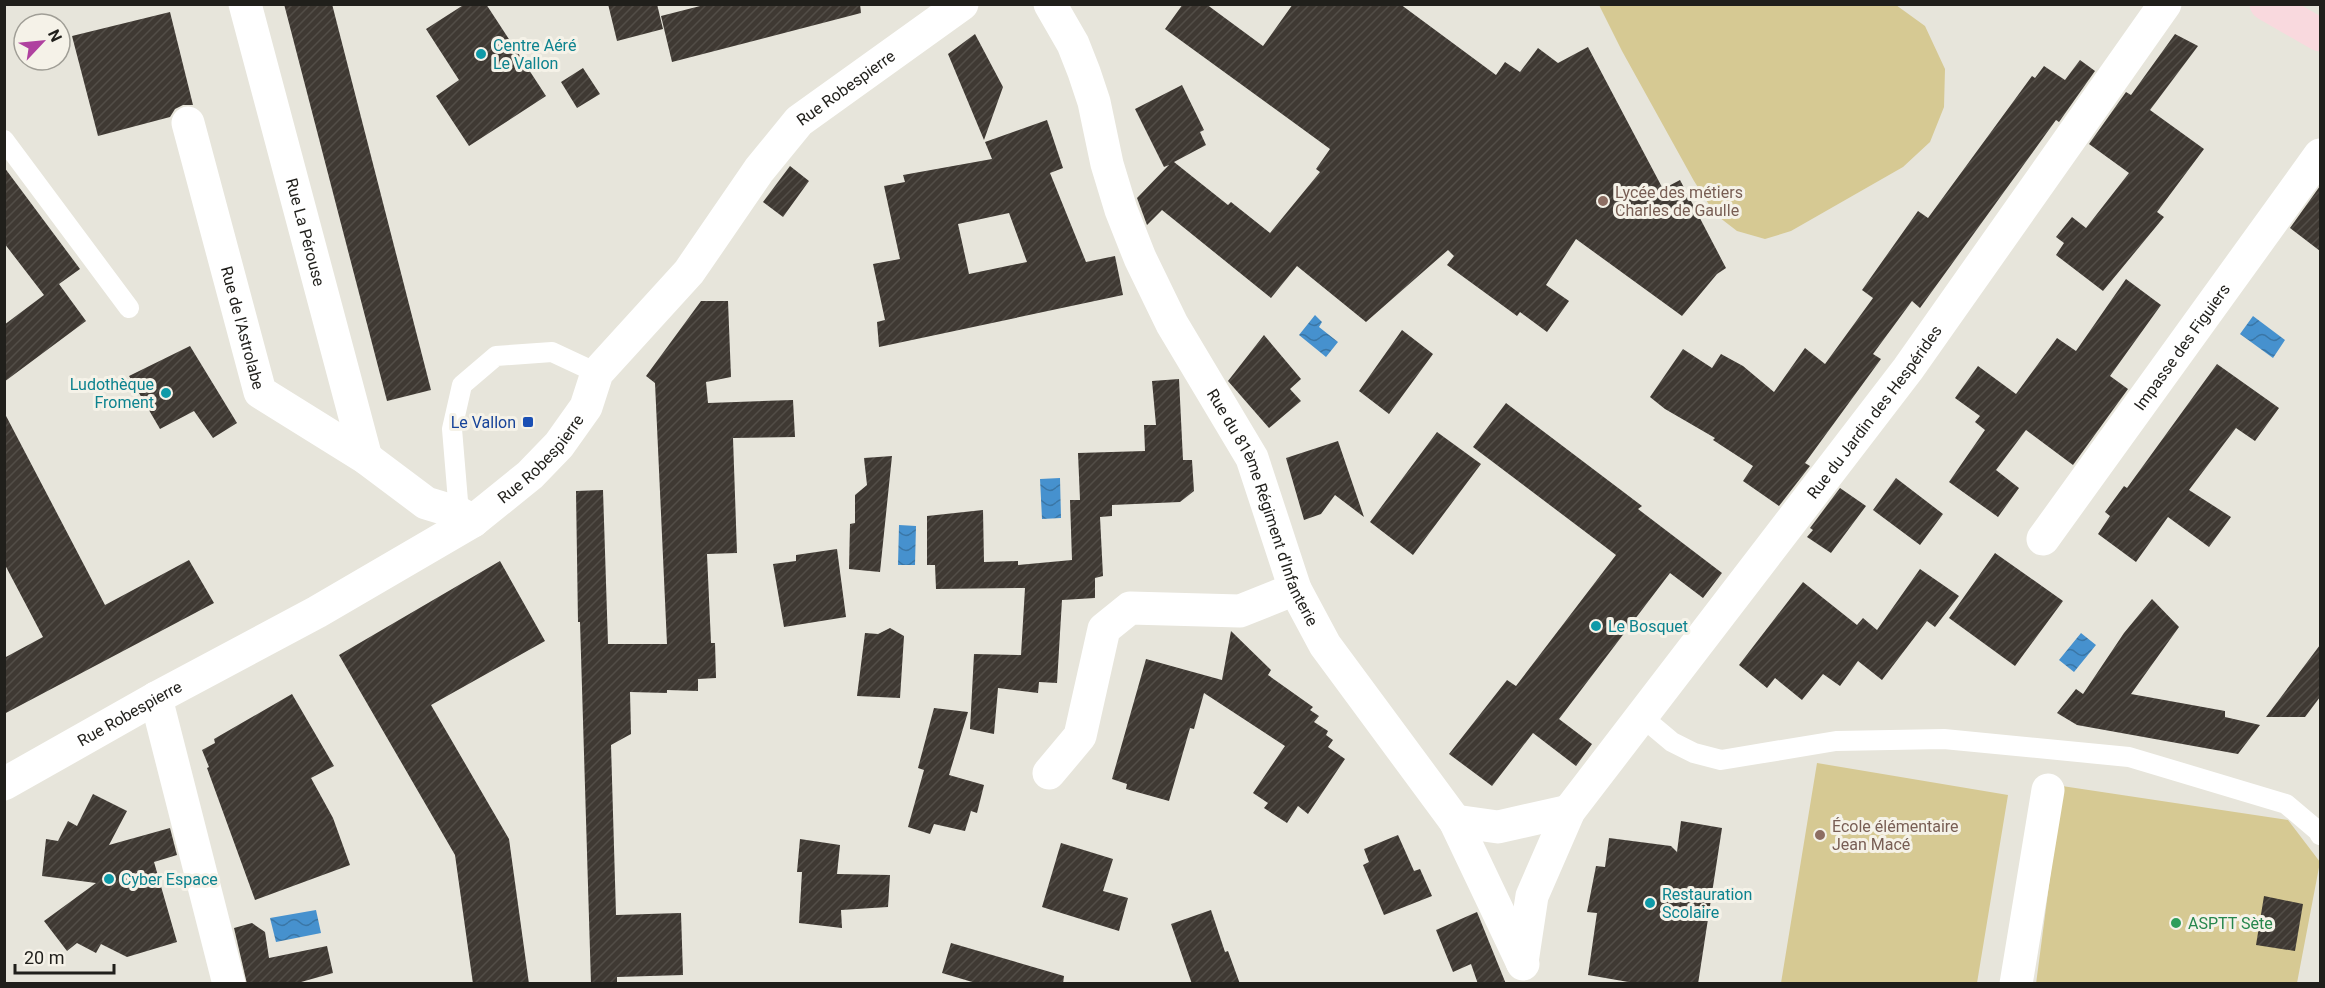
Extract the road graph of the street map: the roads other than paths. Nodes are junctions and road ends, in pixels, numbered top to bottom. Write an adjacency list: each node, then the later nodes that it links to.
1 (245, 4): 12 (street, Rue La Pérouse)
2 (962, 4): 11 (street, Rue Robespierre)
3 (1050, 4): 15 (street, Rue du 81ème Régiment d'Infanterie)
4 (2165, 4): 17 (street, Rue du Jardin des Hespérides)
5 (2266, 4): 6 (main road)
6 (2320, 35)
7 (188, 123): 12 (street, Rue de l'Astrolabe)
8 (4, 140): 10 (lane)
9 (2320, 155): 14 (street, Impasse des Figuiers)
10 (129, 308)
11 (597, 373): 13 (street, Rue Robespierre); 13 (lane)
12 (366, 458): 13 (street, Rue de l'Astrolabe)
13 (466, 517): 16 (street, Rue Robespierre)
14 (2043, 539)
15 (1295, 589): 18 (street); 22 (street, Rue du 81ème Régiment d'Infanterie)
16 (156, 698): 19 (street, Rue Robespierre); 25 (street)
17 (1641, 716): 21 (street, Rue du Jardin des Hespérides); 23 (lane)
18 (1049, 773)
19 (4, 784)
20 (2048, 790): 26 (street)
21 (1569, 811): 22 (street); 24 (street, Rue du Jardin des Hespérides)
22 (1455, 821): 24 (street, Rue du 81ème Régiment d'Infanterie)
23 (2320, 835)
24 (1525, 973)
25 (229, 984)
26 (2016, 984)

